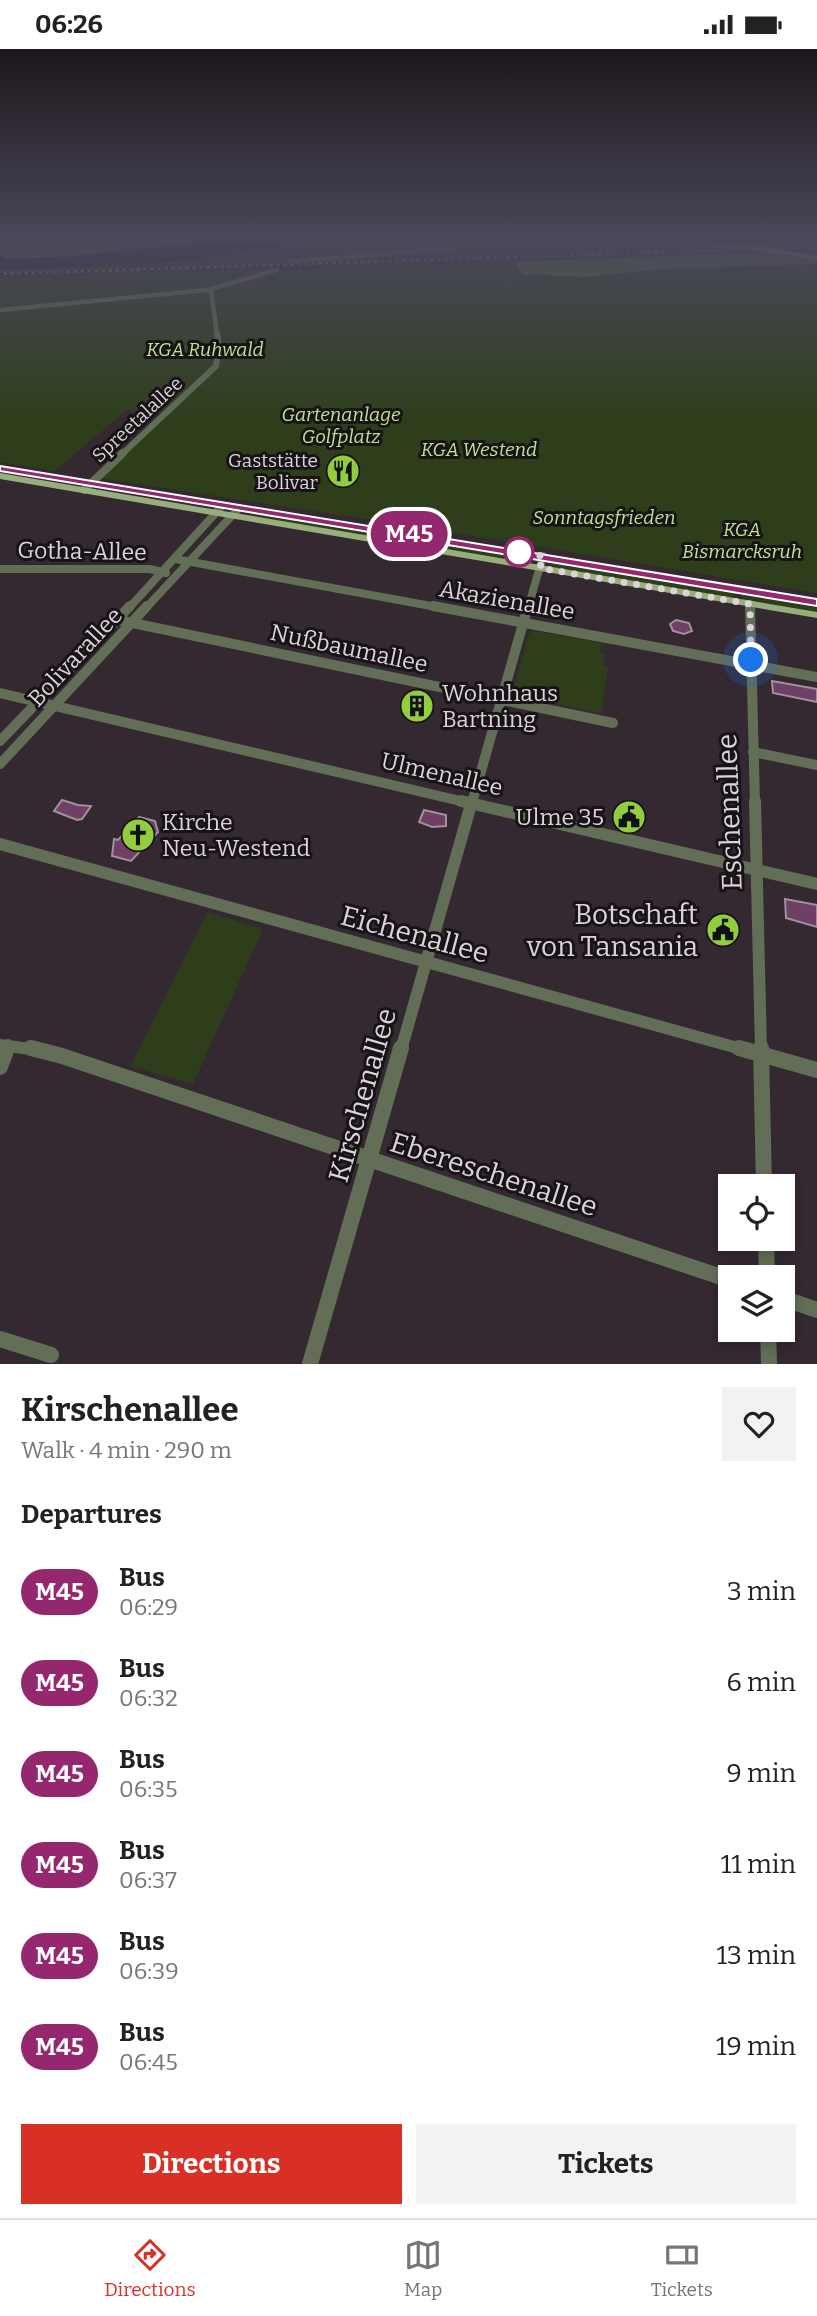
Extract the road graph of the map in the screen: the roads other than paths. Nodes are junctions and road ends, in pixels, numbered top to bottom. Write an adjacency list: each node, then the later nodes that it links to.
1 (91, 301): 3 (street)
2 (213, 301): 6 (street, Spreetalallee)
3 (0, 310)
4 (0, 469): 6 (main road)
5 (0, 476): 6 (main road)
6 (87, 487): 7 (main road)
7 (219, 509): 8 (main road); 9 (street, Bolivarallee)
8 (236, 512): 10 (street, Bolivarallee); 11 (main road)
9 (176, 559): 10 (street); 13 (street, Bolivarallee)
10 (190, 562): 14 (street, Bolivarallee); 20 (street, Akazienallee)
11 (541, 562): 15 (main road); 16 (main road); 20 (street, Kirschenallee)
12 (2, 571): 13 (street, Gotha-Allee)
13 (163, 572): 14 (street); 18 (street, Bolivarallee)
14 (177, 575): 19 (street, Bolivarallee)
15 (817, 602)
16 (750, 604): 17 (main road); 21 (street, Eschenallee)
17 (817, 615)
18 (118, 620): 19 (street, Nußbaumallee); 25 (street, Bolivarallee)
19 (132, 623): 24 (street, Nußbaumallee); 26 (street, Bolivarallee)
20 (524, 623): 21 (street, Akazienallee); 24 (street, Kirschenallee)
21 (751, 665): 22 (street, Akazienallee); 29 (street, Eschenallee)
22 (817, 677)
23 (0, 693): 25 (street, Ulmenallee)
24 (501, 700): 27 (street, Nußbaumallee); 32 (street, Kirschenallee)
25 (40, 702): 26 (street, Ulmenallee); 28 (street, Bolivarallee)
26 (57, 706): 30 (street, Bolivarallee); 32 (street, Ulmenallee)
27 (613, 723)
28 (0, 741)
29 (754, 752): 31 (street); 34 (street, Eschenallee)
30 (0, 764)
31 (817, 765)
32 (471, 803): 34 (street, Ulmenallee); 36 (street, Kirschenallee)
33 (0, 844): 36 (street, Eichenallee)
34 (757, 870): 35 (street, Ulmenallee); 38 (street, Eschenallee)
35 (817, 884)
36 (425, 962): 38 (street, Eichenallee); 41 (street, Kirschenallee)
37 (4, 1045): 39 (street); 41 (street, Ebereschenallee)
38 (761, 1055): 40 (street, Eichenallee); 42 (street, Eschenallee)
39 (0, 1067)
40 (817, 1070)
41 (369, 1160): 43 (street, Ebereschenallee); 49 (street, Kirschenallee)
42 (764, 1174)
43 (718, 1276)
44 (795, 1302): 45 (street)
45 (817, 1310)
46 (0, 1339): 48 (street)
47 (768, 1342): 50 (street)
48 (51, 1355)
49 (310, 1364)
50 (769, 1364)

